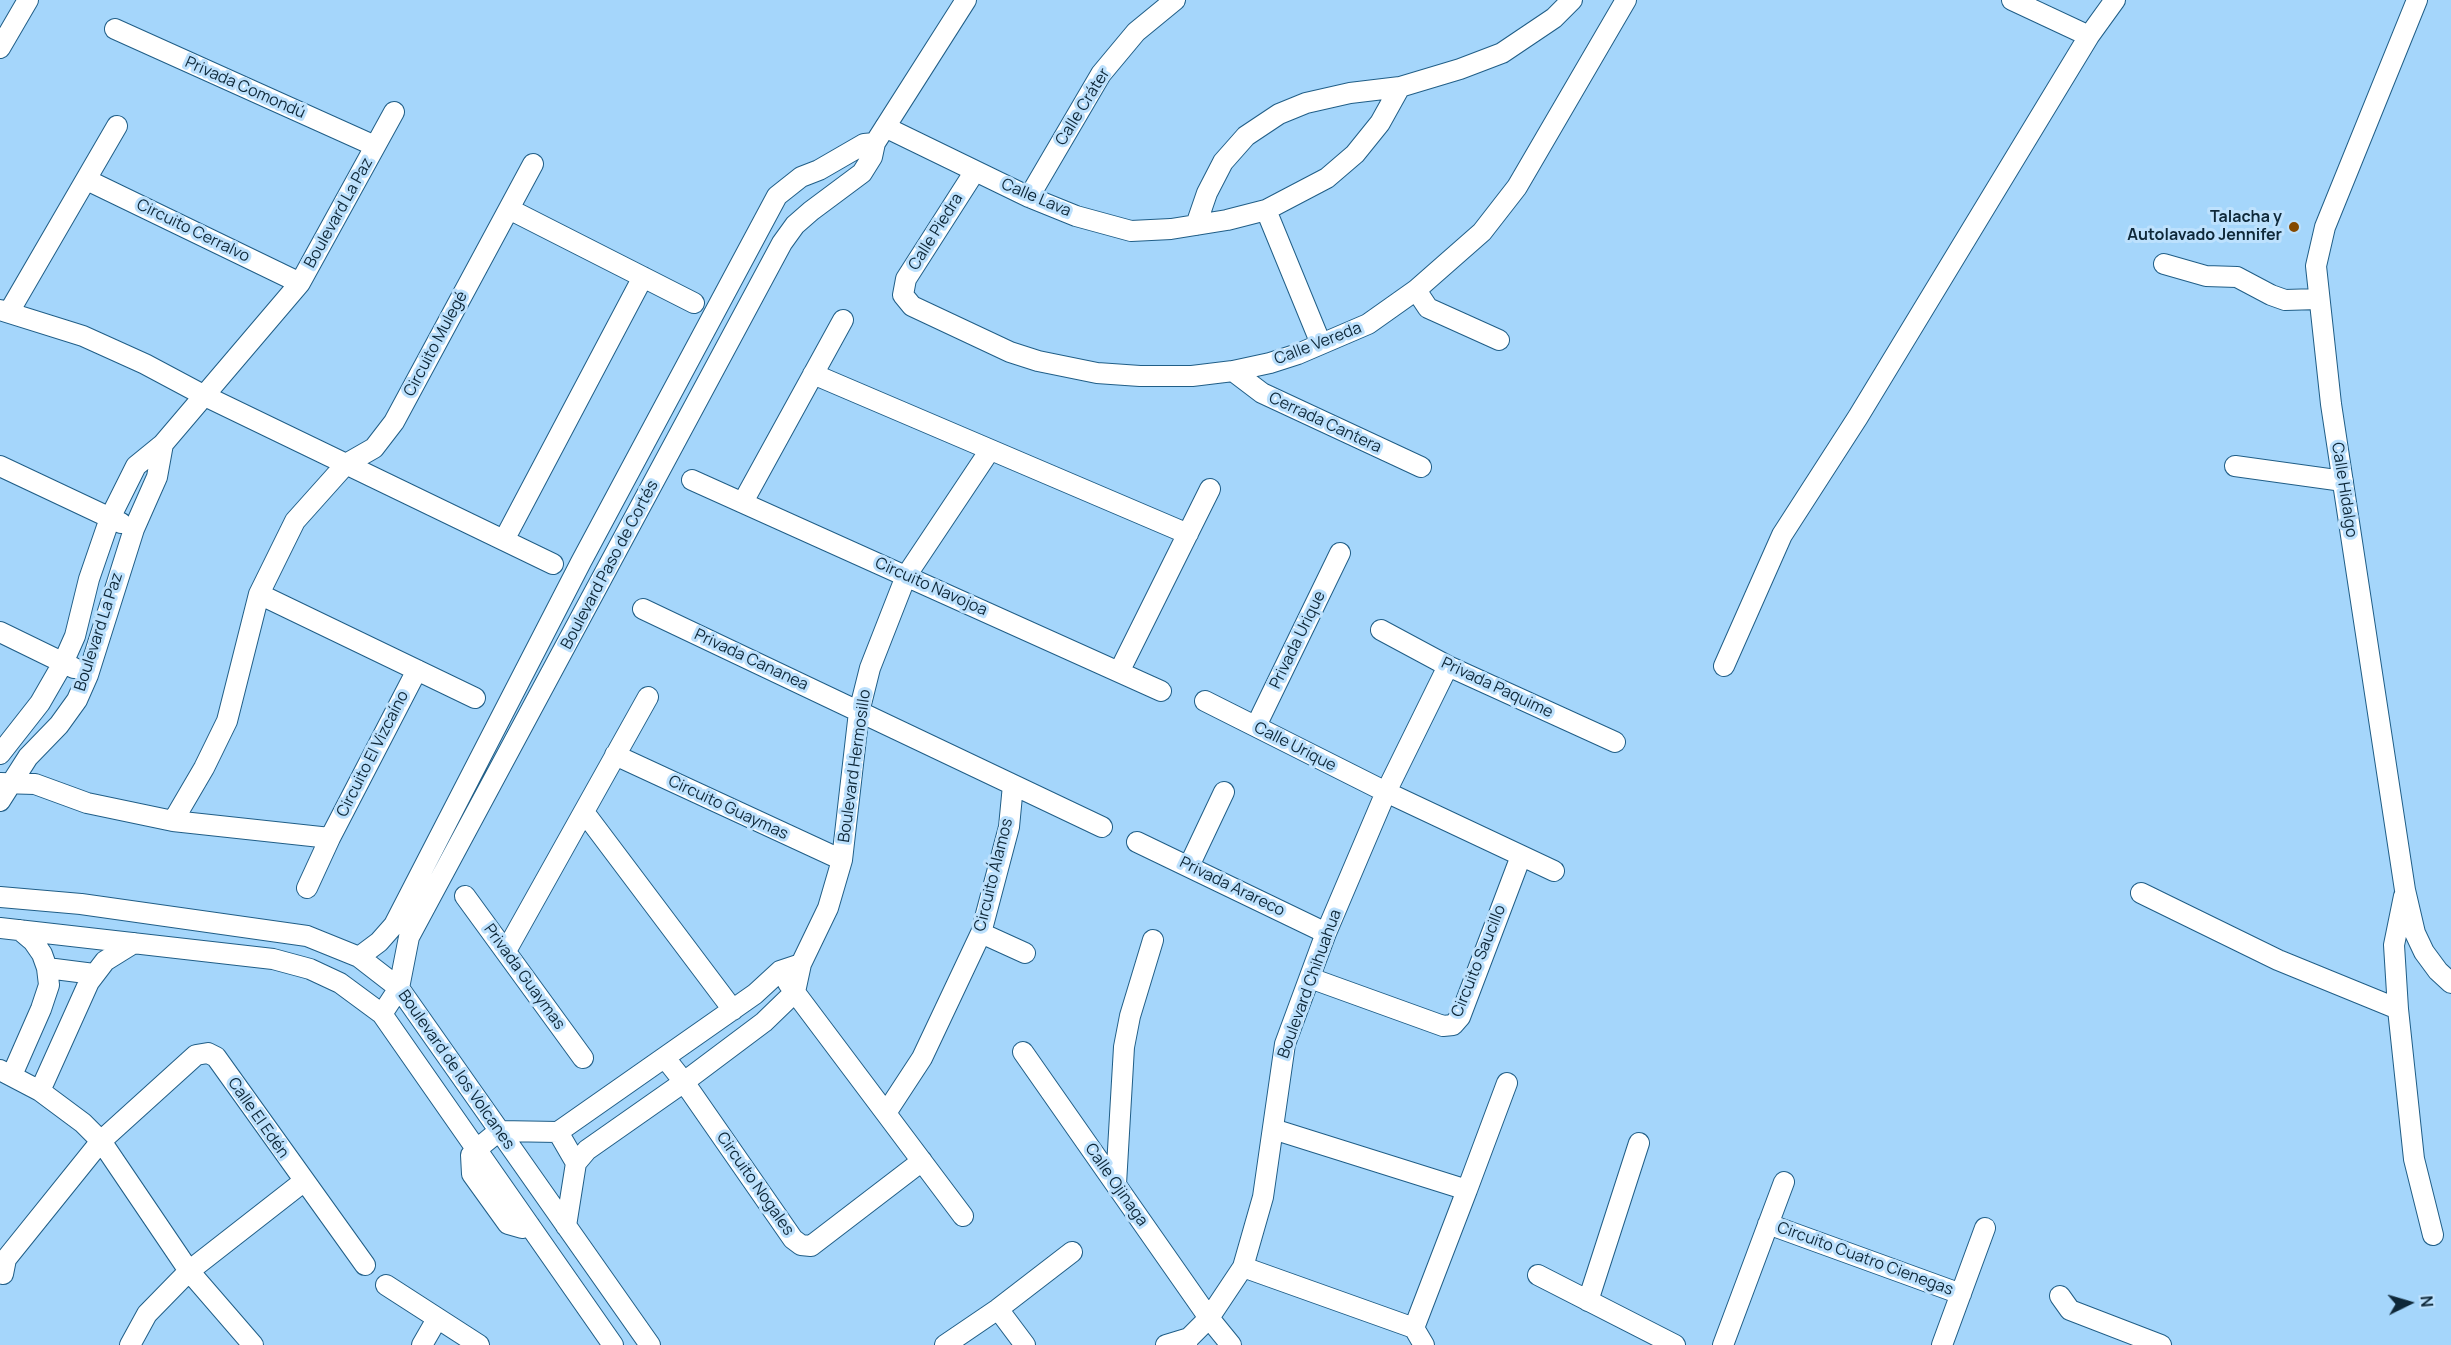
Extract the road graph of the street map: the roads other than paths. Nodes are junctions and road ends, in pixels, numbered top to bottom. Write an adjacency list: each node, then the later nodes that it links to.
1 (28, 0): 11 (street)
2 (966, 0): 15 (street, Boulevard Paso de Cortés)
3 (1175, 0): 20 (street, Calle Cráter)
4 (1572, 0): 12 (street)
5 (1626, 0): 29 (street, Calle Vereda)
6 (2012, 0): 10 (street)
7 (2115, 0): 10 (street)
8 (2417, 0): 31 (street, Calle Hidalgo)
9 (115, 29): 16 (street, Privada Comondú)
10 (2089, 36): 65 (street)
11 (0, 48)
12 (1400, 87): 22 (street, Calle Lava); 23 (street)
13 (394, 112): 16 (street, Boulevard La Paz)
14 (117, 126): 19 (street)
15 (880, 135): 18 (street, Calle Lava); 24 (street, Boulevard Paso de Cortés); 25 (street, Boulevard Paso de Cortés)
16 (375, 146): 28 (street, Boulevard La Paz)
17 (533, 164): 21 (street, Circuito Mulegé)
18 (975, 171): 20 (street, Calle Lava); 30 (street, Calle Piedra)
19 (87, 180): 28 (street, Circuito Cerralvo); 33 (street)
20 (1029, 197): 23 (street, Calle Lava)
21 (509, 209): 27 (street); 42 (street, Circuito Mulegé)
22 (1266, 210): 23 (street, Calle Lava); 36 (street)
23 (1196, 225)
24 (757, 229): 25 (street); 55 (street, Boulevard Paso de Cortés)
25 (782, 243): 57 (street, Boulevard Paso de Cortés)
26 (2164, 264): 31 (street)
27 (643, 277): 32 (street); 53 (street)
28 (300, 283): 39 (street, Boulevard La Paz)
29 (1416, 290): 35 (street); 36 (street, Calle Vereda)
30 (903, 295): 37 (street, Calle Vereda)
31 (2318, 300): 47 (street, Calle Hidalgo)
32 (694, 303)
33 (5, 311): 39 (street)
34 (843, 320): 38 (street)
35 (1499, 340)
36 (1322, 344): 37 (street, Calle Vereda)
37 (1233, 371): 45 (street, Cerrada Cantera)
38 (813, 374): 41 (street); 49 (street)
39 (205, 396): 40 (street, Boulevard La Paz); 42 (street)
40 (163, 444): 50 (street, Boulevard La Paz); 51 (street, Boulevard La Paz)
41 (990, 450): 52 (street); 58 (street, Boulevard Hermosillo)
42 (346, 464): 53 (street); 59 (street)
43 (0, 466): 50 (street)
44 (2235, 466): 47 (street)
45 (1421, 468)
46 (692, 480): 49 (street, Circuito Navojoa)
47 (2343, 481): 93 (street, Calle Hidalgo)
48 (1210, 489): 52 (street)
49 (743, 502): 58 (street, Circuito Navojoa)
50 (110, 518): 51 (street); 63 (street, Boulevard La Paz)
51 (134, 529): 68 (street, Boulevard La Paz)
52 (1188, 534): 67 (street)
53 (504, 540): 56 (street)
54 (1340, 553): 74 (street, Privada Urique)
55 (581, 562): 57 (street); 105 (street, Boulevard Paso de Cortés)
56 (553, 564)
57 (605, 574): 112 (street, Boulevard Paso de Cortés)
58 (906, 576): 67 (street, Circuito Navojoa); 73 (street, Boulevard Hermosillo)
59 (259, 594): 66 (street); 84 (street)
60 (643, 609): 73 (street, Privada Cananea)
61 (1381, 630): 64 (street, Privada Paquime)
62 (0, 632): 63 (street)
63 (63, 663): 68 (street); 76 (street, Boulevard La Paz)
64 (1448, 666): 75 (street, Privada Paquime); 81 (street, Boulevard Chihuahua)
65 (1724, 666)
66 (417, 670): 71 (street); 86 (street, Circuito El Vizcaíno)
67 (1119, 672): 69 (street, Circuito Navojoa)
68 (88, 675): 78 (street, Boulevard La Paz)
69 (1161, 691)
70 (648, 697): 77 (street)
71 (475, 698)
72 (1205, 701): 74 (street, Calle Urique)
73 (859, 712): 79 (street); 89 (street, Boulevard Hermosillo)
74 (1256, 726): 81 (street, Calle Urique)
75 (1615, 742)
76 (0, 754)
77 (615, 755): 83 (street); 89 (street, Circuito Guaymas)
78 (5, 783): 82 (street, Boulevard La Paz); 84 (street)
79 (1013, 785): 85 (street); 99 (street, Circuito Álamos)
80 (1224, 792): 90 (street)
81 (1386, 792): 88 (street); 100 (street, Boulevard Chihuahua)
82 (0, 801)
83 (584, 812): 103 (street); 114 (street)
84 (173, 821): 86 (street)
85 (1102, 827)
86 (330, 838): 92 (street, Circuito El Vizcaíno)
87 (1137, 842): 90 (street, Privada Arareco)
88 (1521, 856): 91 (street); 110 (street, Circuito Saucillo)
89 (842, 860): 106 (street, Boulevard Hermosillo)
90 (1189, 866): 100 (street, Privada Arareco)
91 (1554, 871)
92 (307, 888)
93 (2405, 890): 111 (street, Calle Hidalgo); 115 (street)
94 (2141, 893): 115 (street)
95 (1, 896): 105 (street, Boulevard de los Volcanes)
96 (465, 896): 103 (street, Privada Guaymas)
97 (0, 928): 98 (street, Boulevard de los Volcanes)
98 (20, 930): 102 (street, Boulevard de los Volcanes); 107 (street)
99 (981, 933): 104 (street); 124 (street, Circuito Álamos)
100 (1326, 933): 110 (street, Boulevard Chihuahua)
101 (1153, 940): 135 (street)
102 (134, 943): 109 (street); 116 (street, Boulevard de los Volcanes)
103 (506, 951): 118 (street, Privada Guaymas)
104 (1025, 953)
105 (360, 957): 112 (street, Boulevard de los Volcanes)
106 (801, 963): 108 (street); 113 (street, Boulevard Hermosillo)
107 (47, 968): 109 (street); 120 (street)
108 (780, 971): 113 (street); 114 (street)
109 (94, 974): 123 (street)
110 (1310, 978): 125 (street, Boulevard Chihuahua)
111 (2451, 983)
112 (399, 988): 116 (street, Boulevard Paso de Cortés); 126 (street, Boulevard de los Volcanes)
113 (795, 992): 121 (street); 124 (street)
114 (733, 1010): 119 (street)
115 (2398, 1010): 141 (street)
116 (382, 1014): 130 (street, Boulevard de los Volcanes)
117 (1023, 1052): 135 (street, Calle Ojinaga)
118 (583, 1058)
119 (665, 1058): 121 (street, Circuito Nogales); 127 (street)
120 (6, 1072): 123 (street)
121 (684, 1082): 131 (street, Circuito Nogales); 132 (street)
122 (1507, 1083): 136 (street)
123 (40, 1091): 128 (street)
124 (886, 1113): 131 (street)
125 (1273, 1129): 136 (street); 144 (street, Boulevard Chihuahua)
126 (500, 1131): 127 (street); 130 (street); 139 (street, Boulevard de los Volcanes)
127 (558, 1132): 132 (street)
128 (101, 1141): 133 (street, Calle El Edén); 145 (street); 146 (street)
129 (1639, 1143): 151 (street)
130 (477, 1149): 161 (street, Boulevard de los Volcanes)
131 (922, 1161): 137 (street)
132 (576, 1163): 139 (street)
133 (303, 1182): 143 (street); 145 (street)
134 (1784, 1182): 138 (street, Circuito Cuatro Cienegas)
135 (1116, 1184): 153 (street, Calle Ojinaga)
136 (1467, 1190): 155 (street)
137 (963, 1216)
138 (1768, 1224): 149 (street, Circuito Cuatro Cienegas); 168 (street, Circuito Cuatro Cienegas)
139 (566, 1226): 162 (street, Boulevard de los Volcanes)
140 (1985, 1228): 149 (street)
141 (2433, 1235)
142 (1072, 1252): 152 (street)
143 (365, 1265)
144 (1243, 1267): 153 (street, Boulevard Chihuahua); 155 (street)
145 (189, 1271): 157 (street); 158 (street)
146 (3, 1274)
147 (1538, 1275): 151 (street)
148 (386, 1285): 154 (street)
149 (1961, 1294): 169 (street)
150 (2060, 1296): 170 (street)
151 (1588, 1301): 167 (street)
152 (998, 1309): 163 (street); 164 (street)
153 (1209, 1318): 156 (street, Boulevard Chihuahua); 166 (street, Calle Ojinaga)
154 (436, 1319): 159 (street); 160 (street)
155 (1419, 1336)
156 (1187, 1342): 165 (street, Boulevard Chihuahua)
157 (130, 1345)
158 (253, 1345)
159 (422, 1345)
160 (479, 1345)
161 (613, 1345)
162 (650, 1345)
163 (945, 1345)
164 (1025, 1345)
165 (1166, 1345)
166 (1231, 1345)
167 (1675, 1345)
168 (1723, 1345)
169 (1942, 1345)
170 (2161, 1345)

